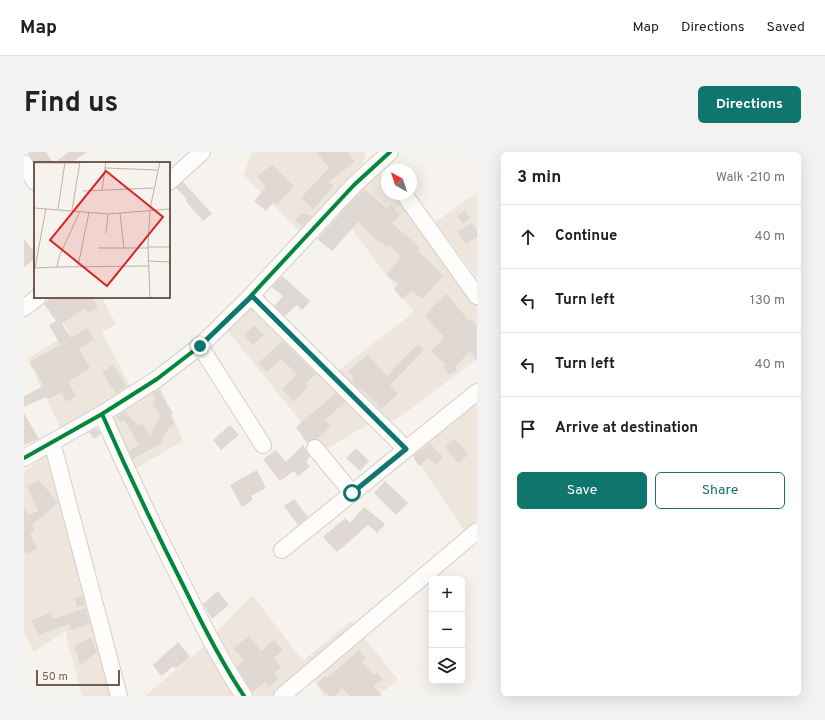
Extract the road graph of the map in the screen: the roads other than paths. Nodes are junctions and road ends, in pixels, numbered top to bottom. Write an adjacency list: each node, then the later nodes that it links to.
1 (202, 152): 5 (street)
2 (383, 158): 7 (street)
3 (24, 163): 4 (street)
4 (34, 180)
5 (170, 181)
6 (408, 200): 8 (street)
7 (252, 296): 11 (street); 17 (street)
8 (477, 296)
9 (37, 298): 10 (street)
10 (24, 308)
11 (200, 346): 13 (street); 15 (street)
12 (477, 392): 17 (street)
13 (102, 414): 14 (street); 23 (street)
14 (52, 442): 18 (street); 22 (street)
15 (263, 445)
16 (315, 448): 19 (street)
17 (406, 449): 19 (street)
18 (24, 458)
19 (352, 493): 21 (street)
20 (477, 531): 24 (street)
21 (282, 550)
22 (119, 696)
23 (244, 696)
24 (282, 696)

